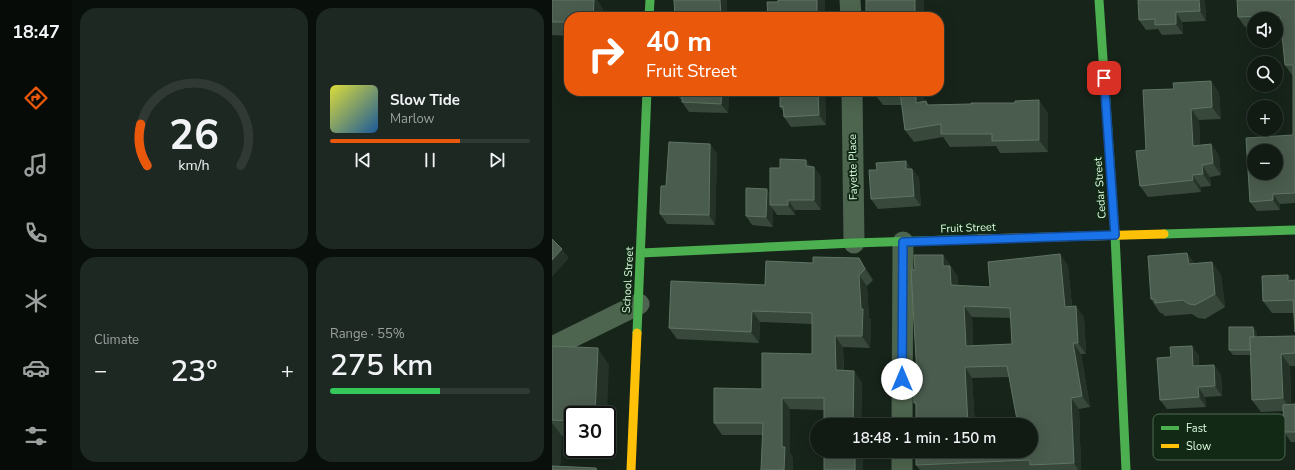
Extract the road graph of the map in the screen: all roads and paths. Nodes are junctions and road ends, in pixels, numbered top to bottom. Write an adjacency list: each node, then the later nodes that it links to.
1 (650, 0): 4 (street)
2 (850, 0): 5 (street)
3 (1099, 0): 9 (street, Cedar Street)
4 (649, 12)
5 (851, 12)
6 (647, 96): 12 (street, School Street)
7 (852, 96): 11 (street, Fayette Place)
8 (1295, 230): 9 (street, Fruit Street)
9 (1115, 235): 10 (street, Fruit Street); 19 (street, Cedar Street)
10 (903, 242): 11 (street, Fruit Street); 15 (street)
11 (854, 243): 12 (street, Fruit Street)
12 (641, 253): 13 (street, School Street)
13 (639, 304): 14 (street); 17 (street, School Street)
14 (552, 347)
15 (902, 418)
16 (902, 458): 18 (street)
17 (631, 470)
18 (902, 470)
19 (1126, 470)

